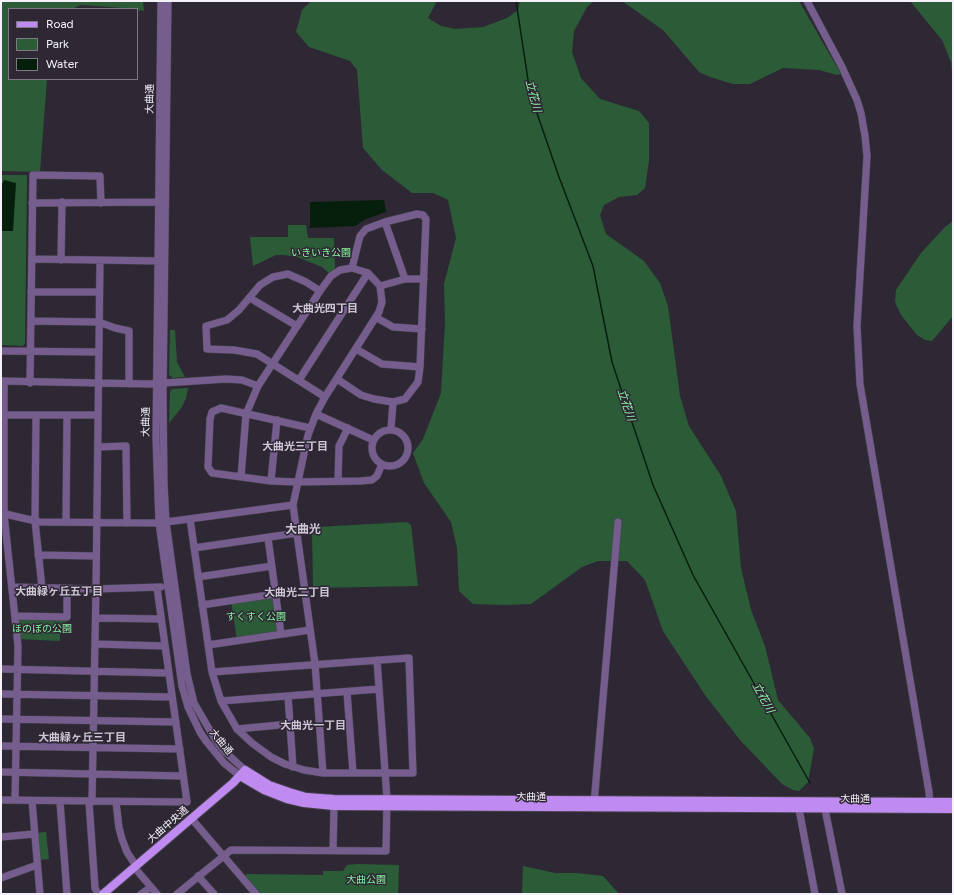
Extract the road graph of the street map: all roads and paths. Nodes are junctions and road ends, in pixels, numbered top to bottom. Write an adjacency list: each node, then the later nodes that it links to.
1 (161, 1): 5 (street, 大曲通)
2 (168, 1): 5 (street, 大曲通)
3 (806, 1): 137 (street)
4 (62, 202): 6 (street); 7 (street); 10 (street)
5 (162, 202): 7 (street); 12 (street, 大曲通)
6 (32, 203): 7 (street); 9 (street)
7 (100, 203)
8 (385, 222): 13 (street); 15 (street); 16 (street)
9 (32, 260): 10 (street); 19 (street)
10 (61, 260): 11 (street)
11 (100, 261): 12 (street); 20 (street)
12 (161, 261): 39 (street, 大曲通)
13 (352, 268): 14 (street); 18 (street)
14 (368, 273): 17 (street); 34 (street)
15 (405, 279): 16 (street); 17 (street)
16 (424, 279): 26 (street)
17 (380, 286): 22 (street)
18 (320, 291): 21 (street); 25 (street)
19 (32, 292): 20 (street); 23 (street)
20 (99, 292): 24 (street)
21 (250, 298): 25 (street); 31 (street)
22 (377, 318): 26 (street); 27 (street)
23 (31, 322): 24 (street); 29 (street)
24 (99, 322): 30 (street); 38 (street)
25 (297, 326): 31 (street)
26 (422, 329): 32 (street)
27 (356, 350): 32 (street); 33 (street)
28 (1, 351): 29 (street)
29 (30, 351): 30 (street); 36 (street)
30 (98, 352): 37 (street)
31 (273, 365): 34 (street); 40 (street)
32 (420, 367): 42 (street)
33 (337, 379): 41 (street); 42 (street)
34 (299, 380): 41 (street)
35 (2, 382): 36 (street); 43 (street)
36 (30, 383): 37 (street)
37 (98, 383): 38 (street); 48 (street)
38 (129, 384): 39 (street)
39 (160, 384): 40 (street); 68 (street, 大曲通)
40 (258, 386): 44 (street)
41 (325, 397): 45 (street)
42 (393, 402): 52 (street)
43 (4, 414): 46 (street); 61 (street)
44 (246, 414): 49 (street); 56 (street); 56 (street)
45 (316, 414): 50 (street); 51 (street)
46 (36, 415): 47 (street); 63 (street)
47 (67, 415): 48 (street); 64 (street)
48 (98, 415): 54 (street)
49 (276, 420): 50 (street); 57 (street)
50 (310, 428): 59 (street)
51 (348, 428): 53 (street); 58 (street)
52 (392, 429): 53 (street); 55 (street)
53 (373, 440): 55 (street)
54 (98, 447): 65 (street); 67 (street)
55 (382, 464): 58 (street)
56 (241, 477): 57 (street)
57 (271, 480): 59 (street)
58 (338, 481): 59 (street)
59 (297, 482): 60 (street)
60 (293, 504): 62 (street); 69 (street)
61 (2, 514): 63 (street); 77 (street)
62 (190, 519): 68 (street); 71 (street)
63 (35, 521): 64 (street); 72 (street)
64 (66, 522): 65 (street)
65 (97, 522): 67 (street); 73 (street)
66 (618, 522): 135 (street)
67 (127, 523): 68 (street)
68 (162, 523): 76 (street, 大曲通); 121 (street, 大曲通)
69 (297, 533): 70 (street); 87 (street)
70 (268, 538): 71 (street); 74 (street)
71 (194, 548): 75 (street)
72 (38, 555): 73 (street); 78 (street)
73 (96, 556): 81 (street)
74 (272, 566): 75 (street); 82 (street)
75 (198, 577): 83 (street)
76 (167, 586): 80 (street); 121 (street, 大曲通)
77 (12, 588): 78 (street); 84 (street)
78 (42, 588): 79 (street)
79 (67, 588): 81 (street); 84 (street)
80 (156, 588): 81 (street); 86 (street)
81 (96, 589): 85 (street)
82 (275, 594): 83 (street); 88 (street)
83 (202, 605): 90 (street)
84 (15, 616): 95 (street)
85 (96, 618): 86 (street); 89 (street)
86 (161, 619): 91 (street)
87 (310, 630): 88 (street); 93 (street)
88 (281, 634): 90 (street)
89 (95, 644): 91 (street); 96 (street)
90 (208, 645): 97 (street)
91 (165, 646): 98 (street)
92 (377, 660): 93 (street); 99 (street); 125 (street)
93 (315, 664): 97 (street); 103 (street)
94 (1, 669): 95 (street)
95 (18, 670): 96 (street); 102 (street)
96 (94, 671): 98 (street); 104 (street)
97 (212, 672): 107 (street)
98 (168, 673): 106 (street)
99 (379, 690): 100 (street); 125 (street)
100 (347, 692): 103 (street); 123 (street)
101 (1, 694): 102 (street)
102 (17, 694): 104 (street); 109 (street)
103 (317, 694): 105 (street); 122 (street)
104 (94, 696): 106 (street); 110 (street)
105 (288, 696): 107 (street); 112 (street)
106 (172, 697): 111 (street)
107 (221, 701): 113 (street)
108 (1, 718): 109 (street)
109 (17, 719): 110 (street); 115 (street)
110 (93, 720): 111 (street); 116 (street)
111 (176, 722): 117 (street)
112 (290, 724): 113 (street); 118 (street)
113 (237, 728): 118 (street)
114 (1, 746): 115 (street)
115 (16, 746): 116 (street); 120 (street)
116 (93, 747): 117 (street); 124 (street)
117 (180, 749): 126 (street)
118 (293, 767): 122 (street)
119 (1, 772): 120 (street)
120 (16, 773): 124 (street); 128 (street)
121 (242, 773): 134 (main road, 大曲通); 136 (main road, 大曲通); 141 (main road, 大曲中央通)
122 (323, 773): 123 (street)
123 (353, 773): 125 (street)
124 (92, 774): 126 (street); 131 (street)
125 (386, 774): 134 (street)
126 (183, 776): 132 (street)
127 (1, 800): 128 (street)
128 (15, 800): 129 (street)
129 (32, 801): 130 (street); 142 (street)
130 (60, 802): 131 (street); 152 (street)
131 (90, 802): 132 (street); 153 (street)
132 (116, 802): 147 (street)
133 (953, 802): 137 (main road, 大曲通)
134 (387, 803): 135 (main road, 大曲通); 136 (main road, 大曲通); 144 (street)
135 (594, 803): 137 (main road, 大曲通); 138 (main road, 大曲通)
136 (334, 806): 144 (street)
137 (930, 806): 139 (main road, 大曲通); 140 (main road, 大曲通)
138 (799, 809): 139 (main road, 大曲通); 160 (street)
139 (825, 809): 161 (street)
140 (953, 809)
141 (191, 818): 145 (street); 147 (main road, 大曲中央通)
142 (34, 834): 143 (street); 146 (street)
143 (1, 837)
144 (333, 850): 145 (street)
145 (223, 855): 148 (street); 159 (street)
146 (37, 865): 149 (street); 151 (street)
147 (135, 866): 150 (street); 154 (main road, 大曲中央通)
148 (198, 876): 157 (street); 158 (street)
149 (1, 878)
150 (151, 887): 155 (street); 156 (street)
151 (40, 894)
152 (67, 894)
153 (98, 894)
154 (103, 894)
155 (141, 894)
156 (157, 894)
157 (177, 894)
158 (214, 894)
159 (256, 894)
160 (815, 894)
161 (842, 894)

